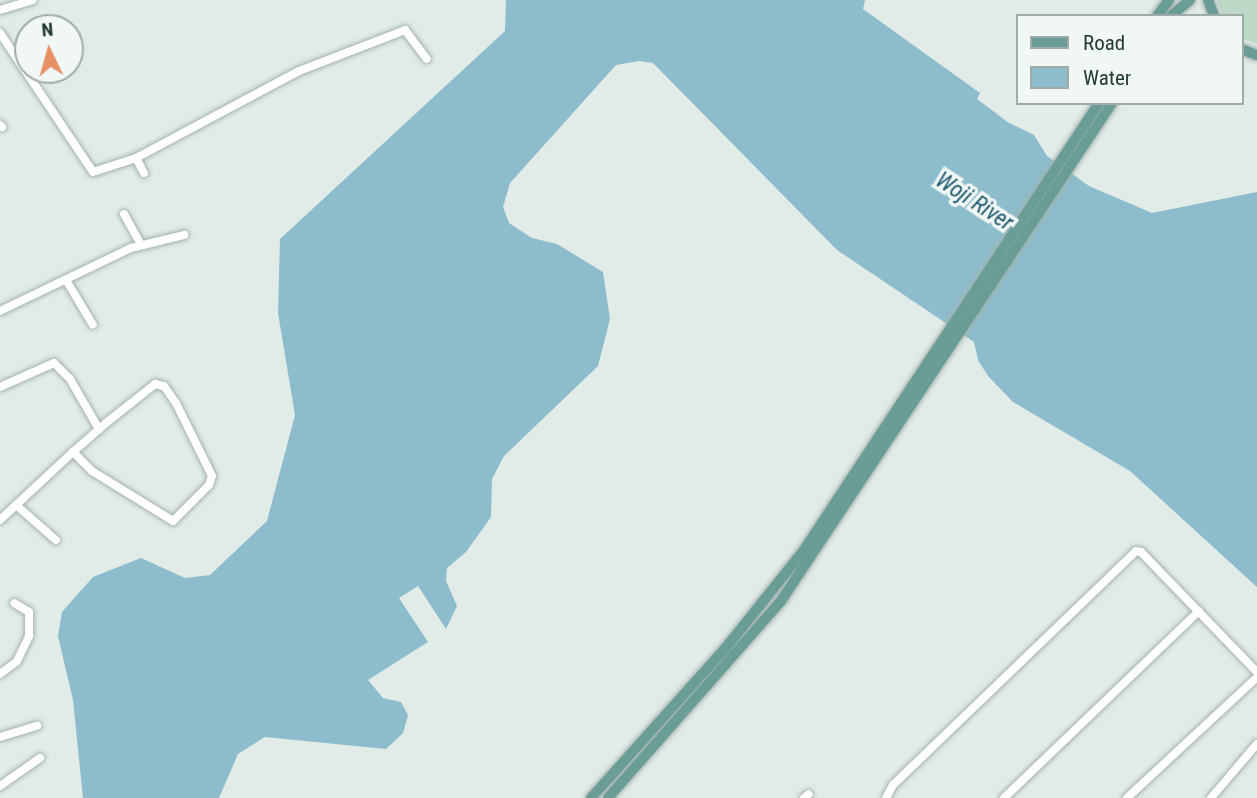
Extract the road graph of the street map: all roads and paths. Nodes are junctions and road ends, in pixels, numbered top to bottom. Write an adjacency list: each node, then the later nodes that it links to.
1 (33, 0): 3 (street)
2 (1189, 0): 4 (main road)
3 (0, 9)
4 (1173, 14)
5 (0, 33): 8 (street)
6 (427, 60): 8 (street)
7 (1100, 109): 16 (main road)
8 (136, 158): 9 (street)
9 (144, 173)
10 (124, 214): 12 (street)
11 (184, 235): 12 (street)
12 (141, 245): 13 (street)
13 (65, 281): 14 (street); 15 (street)
14 (0, 311)
15 (93, 325)
16 (944, 349): 32 (main road); 33 (main road)
17 (0, 387): 18 (street)
18 (99, 429): 19 (street); 19 (street)
19 (74, 452): 20 (street)
20 (16, 505): 21 (street); 22 (street)
21 (0, 520)
22 (56, 540)
23 (14, 603): 25 (street)
24 (1199, 611): 26 (street); 34 (street); 35 (street)
25 (0, 674)
26 (1257, 675): 36 (street)
27 (37, 726): 28 (street)
28 (0, 737)
29 (1257, 744): 37 (street)
30 (40, 758): 31 (street)
31 (0, 786)
32 (590, 798)
33 (608, 798)
34 (886, 798)
35 (1004, 798)
36 (1127, 798)
37 (1211, 798)

